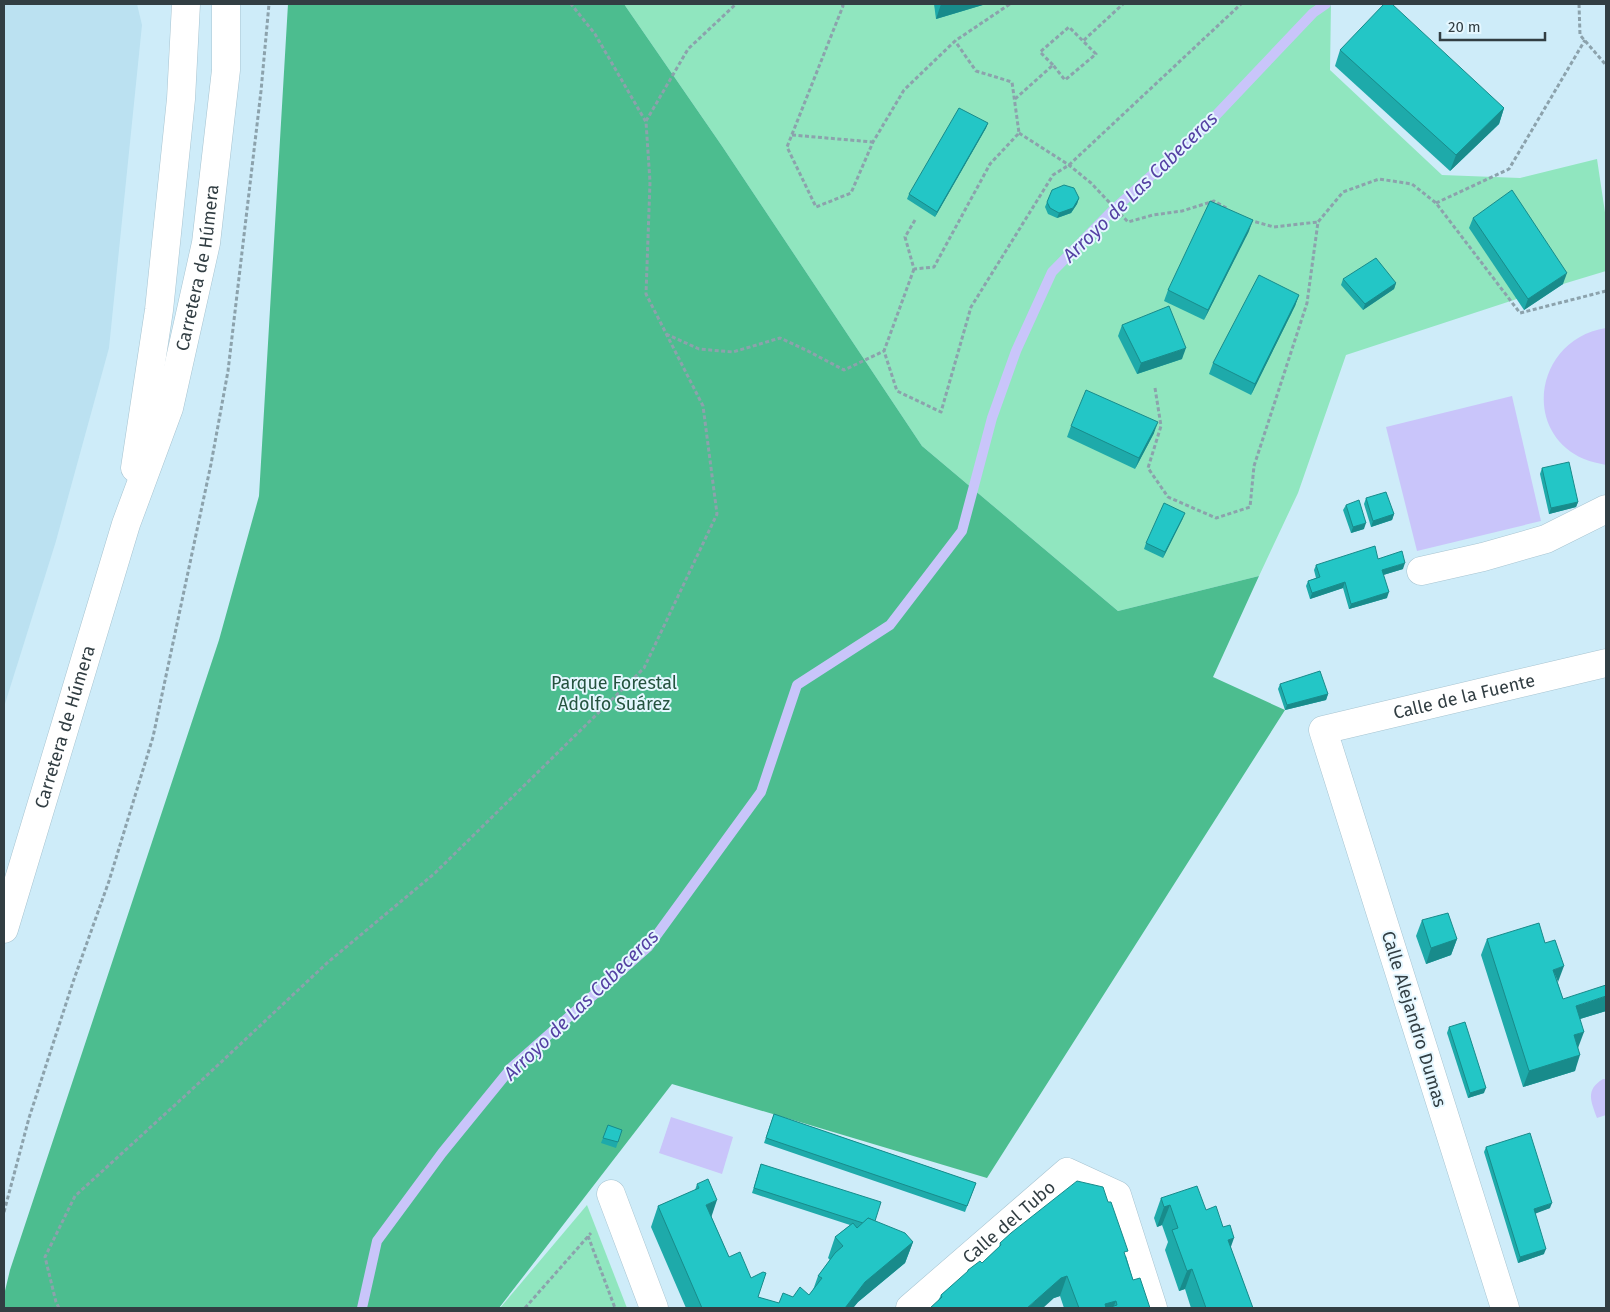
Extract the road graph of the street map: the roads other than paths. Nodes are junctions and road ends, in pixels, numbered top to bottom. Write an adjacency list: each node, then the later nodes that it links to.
1 (171, 4): 4 (main road)
2 (186, 4): 4 (main road, Carretera de Húmera)
3 (226, 4): 6 (main road, Carretera de Húmera)
4 (168, 222): 6 (main road, Carretera de Húmera)
5 (1606, 509): 7 (main road)
6 (126, 524): 10 (main road, Carretera de Húmera)
7 (1422, 571)
8 (1606, 663): 9 (main road, Calle de la Fuente)
9 (1323, 730): 15 (main road, Calle Alejandro Dumas)
10 (4, 929)
11 (611, 1194): 12 (main road)
12 (654, 1308)
13 (910, 1308): 14 (main road, Calle del Tubo)
14 (1153, 1308)
15 (1505, 1308)

